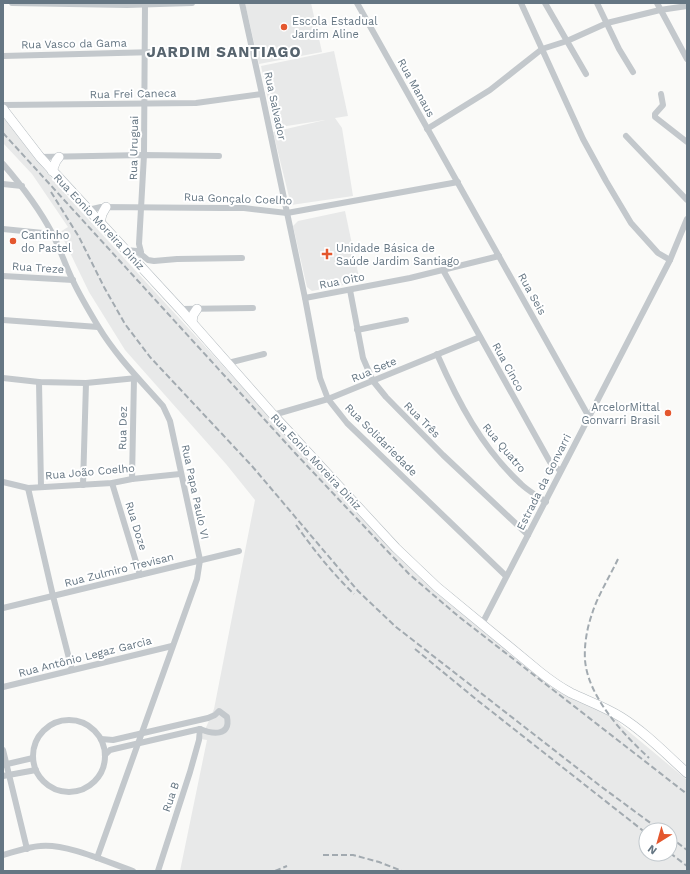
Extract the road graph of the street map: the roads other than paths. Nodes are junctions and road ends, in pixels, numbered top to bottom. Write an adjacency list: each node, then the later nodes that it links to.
1 (12, 3): 9 (street)
2 (192, 3): 9 (street)
3 (242, 3): 21 (street, Rua Salvador)
4 (357, 3): 26 (street, Rua Manaus)
5 (521, 3): 14 (street)
6 (545, 3): 13 (street)
7 (597, 3): 12 (street)
8 (657, 3): 11 (street)
9 (145, 4): 16 (street, Rua Uruguai)
10 (687, 6): 11 (street)
11 (660, 10): 12 (street); 18 (street)
12 (607, 23): 13 (street); 19 (street)
13 (567, 41): 14 (street); 20 (street)
14 (542, 49): 26 (street); 51 (street)
15 (194, 51): 16 (street, Rua Vasco da Gama)
16 (146, 53): 17 (street, Rua Vasco da Gama); 23 (street, Rua Uruguai)
17 (3, 56)
18 (687, 59)
19 (633, 72)
20 (586, 74)
21 (262, 94): 23 (street, Rua Frei Caneca); 42 (street, Rua Salvador)
22 (661, 94): 28 (street)
23 (144, 104): 24 (street, Rua Frei Caneca); 29 (street, Rua Uruguai)
24 (3, 105)
25 (3, 109): 31 (main road, Rua Eonio Moreira Diniz)
26 (427, 129): 35 (street, Rua Manaus)
27 (626, 136): 38 (street)
28 (687, 142)
29 (144, 155): 30 (street); 32 (street); 40 (street, Rua Uruguai)
30 (219, 156)
31 (40, 157): 32 (street); 34 (main road, Rua Eonio Moreira Diniz)
32 (59, 157): 34 (main road)
33 (3, 164): 37 (street, Rua Papa Paulo VI)
34 (52, 171): 41 (main road, Rua Eonio Moreira Diniz)
35 (458, 182): 42 (street, Rua Gonçalo Coelho); 49 (street, Rua Seis)
36 (3, 184): 37 (street)
37 (22, 186): 46 (street, Rua Papa Paulo VI)
38 (687, 200)
39 (106, 207): 40 (street, Rua Gonçalo Coelho); 41 (street, Rua Gonçalo Coelho); 44 (main road)
40 (142, 207): 42 (street, Rua Gonçalo Coelho); 48 (street, Rua Uruguai)
41 (88, 210): 44 (main road, Rua Eonio Moreira Diniz)
42 (287, 213): 57 (street, Rua Solidariedade)
43 (687, 219): 51 (street, Estrada da Gonvarri)
44 (100, 223): 47 (main road, Rua Eonio Moreira Diniz)
45 (3, 229): 46 (street)
46 (53, 234): 55 (street, Rua Papa Paulo VI)
47 (125, 250): 48 (street); 52 (main road, Rua Eonio Moreira Diniz)
48 (138, 252): 52 (street)
49 (499, 256): 53 (street, Rua Oito); 77 (street, Rua Seis)
50 (242, 258): 52 (street)
51 (670, 260): 77 (street, Estrada da Gonvarri)
52 (149, 265): 59 (main road, Rua Eonio Moreira Diniz)
53 (443, 270): 56 (street, Rua Oito); 66 (street, Rua Cinco)
54 (3, 276): 55 (street, Rua Treze)
55 (73, 280): 64 (street, Rua Papa Paulo VI)
56 (350, 290): 57 (street, Rua Oito); 65 (street, Rua Três)
57 (305, 298): 75 (street, Rua Solidariedade)
58 (253, 308): 60 (street)
59 (180, 309): 60 (street); 63 (main road, Rua Eonio Moreira Diniz)
60 (197, 309): 63 (main road)
61 (3, 320): 64 (street)
62 (406, 320): 65 (street)
63 (192, 322): 69 (main road, Rua Eonio Moreira Diniz)
64 (98, 327): 71 (street, Rua Papa Paulo VI)
65 (357, 330): 72 (street, Rua Três)
66 (480, 337): 68 (street, Rua Sete); 78 (street, Rua Cinco)
67 (264, 354): 69 (street)
68 (437, 354): 72 (street, Rua Sete); 86 (street, Rua Quatro)
69 (228, 363): 76 (main road, Rua Eonio Moreira Diniz)
70 (3, 378): 73 (street)
71 (135, 378): 74 (street); 79 (street, Rua Papa Paulo VI); 80 (street, Rua Dez)
72 (373, 381): 75 (street, Rua Sete); 87 (street, Rua Três)
73 (39, 382): 74 (street); 84 (street)
74 (86, 383): 83 (street)
75 (328, 399): 76 (street, Rua Sete); 91 (street, Rua Solidariedade)
76 (273, 415): 94 (main road, Rua Eonio Moreira Diniz)
77 (589, 417): 78 (street, Estrada da Gonvarri)
78 (560, 470): 86 (street, Estrada da Gonvarri)
79 (180, 474): 80 (street, Rua João Coelho); 89 (street, Rua Papa Paulo VI)
80 (132, 478): 82 (street, Rua João Coelho)
81 (3, 482): 85 (street, Rua João Coelho)
82 (112, 483): 83 (street, Rua João Coelho); 90 (street, Rua Doze)
83 (83, 484): 84 (street, Rua João Coelho)
84 (41, 487): 85 (street, Rua João Coelho)
85 (28, 488): 92 (street)
86 (546, 502): 87 (street, Estrada da Gonvarri)
87 (528, 535): 91 (street, Estrada da Gonvarri)
88 (239, 551): 89 (street, Rua Zulmiro Trevisan)
89 (200, 560): 90 (street, Rua Zulmiro Trevisan); 95 (street, Rua Papa Paulo VI)
90 (140, 575): 92 (street, Rua Zulmiro Trevisan)
91 (506, 576): 94 (street, Estrada da Gonvarri)
92 (53, 596): 93 (street, Rua Zulmiro Trevisan); 96 (street)
93 (3, 608)
94 (482, 624): 105 (main road, Rua Eonio Moreira Diniz)
95 (172, 646): 96 (street, Rua Antônio Legaz Garcia); 99 (street, Rua Papa Paulo VI)
96 (72, 670): 97 (street, Rua Antônio Legaz Garcia)
97 (3, 687)
98 (200, 729): 99 (street); 101 (street); 115 (street, Rua B)
99 (141, 734): 100 (street); 101 (street, Rua Papa Paulo VI)
100 (101, 739): 103 (street); 104 (street)
101 (138, 743): 103 (street); 113 (street, Rua Papa Paulo VI)
102 (3, 750): 106 (street)
103 (105, 756): 108 (street)
104 (33, 758): 106 (street); 108 (street)
105 (676, 763): 107 (main road); 109 (main road, Rua Eonio Moreira Diniz)
106 (5, 765): 110 (street)
107 (687, 765)
108 (36, 770): 110 (street)
109 (687, 773)
110 (6, 775): 111 (street)
111 (27, 849): 112 (street); 113 (street)
112 (3, 855)
113 (97, 858): 114 (street)
114 (133, 871)
115 (158, 871)

